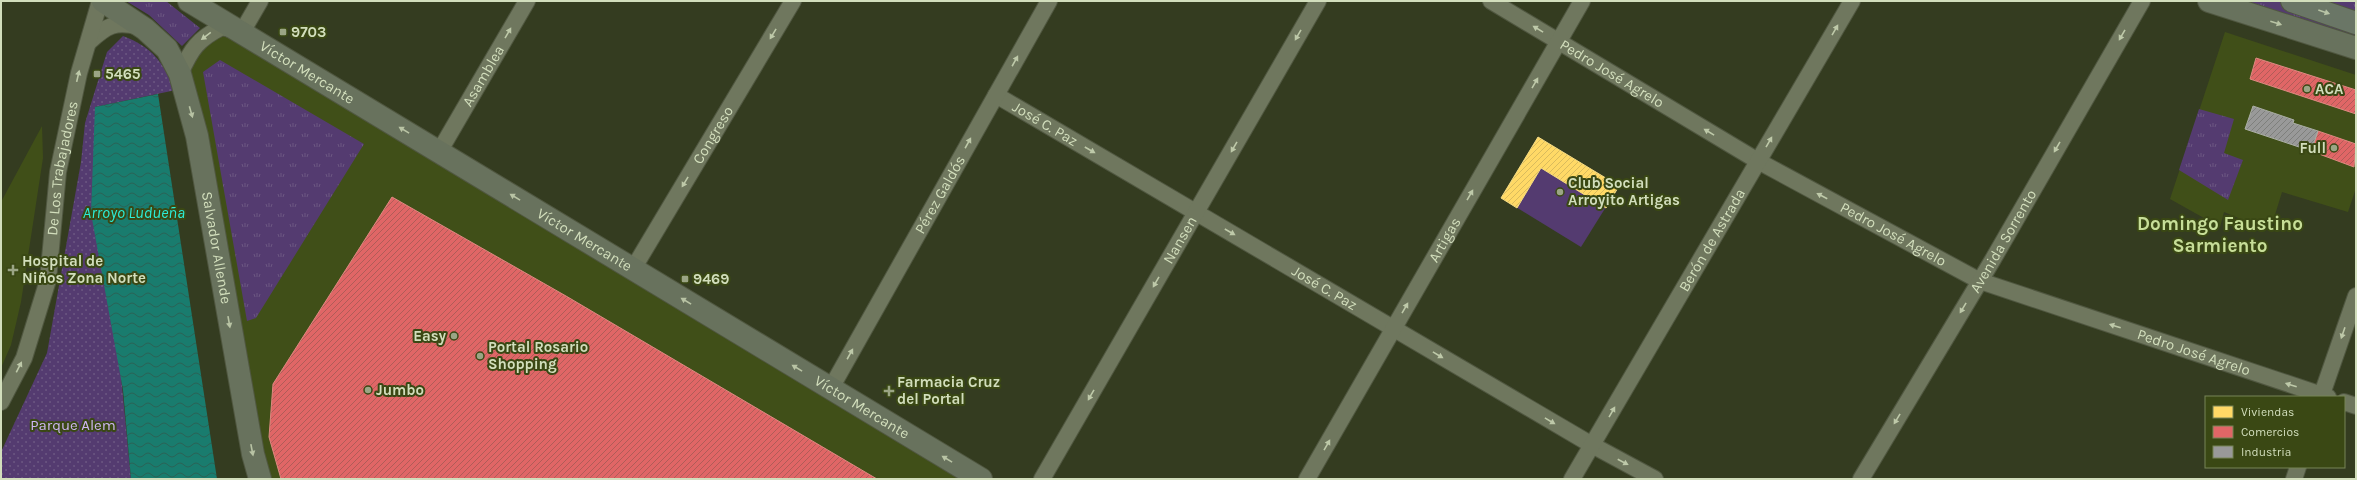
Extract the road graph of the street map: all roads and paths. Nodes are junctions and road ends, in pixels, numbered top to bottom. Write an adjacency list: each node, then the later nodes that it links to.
1 (101, 1): 15 (street, Salvador Allende); 18 (street, De Los Trabajadores)
2 (189, 1): 16 (street, Víctor Mercante)
3 (260, 1): 16 (street)
4 (526, 1): 22 (street, Asamblea, one-way to 4)
5 (793, 1): 25 (street, Congreso, one-way to 25)
6 (1049, 1): 21 (street, Pérez Galdós, one-way to 6)
7 (1318, 1): 24 (street, Nansen, one-way to 24)
8 (1491, 1): 17 (street, Pedro José Agrelo, one-way to 8)
9 (1582, 1): 17 (street, Artigas)
10 (1852, 1): 23 (street, Berón de Astrada, one-way to 10)
11 (2142, 1): 26 (street, Avenida Sorrento, one-way to 26)
12 (2209, 1): 19 (street, one-way to 19)
13 (2292, 1): 14 (main road, one-way to 14)
14 (2356, 23)
15 (145, 29): 18 (street, Salvador Allende); 20 (street, Salvador Allende)
16 (242, 32): 20 (street, one-way to 20); 22 (street, Víctor Mercante, one-way to 16)
17 (1559, 41): 23 (street, Pedro José Agrelo, one-way to 17); 28 (street, Artigas, one-way to 17)
18 (88, 43): 31 (street, De Los Trabajadores, one-way to 18)
19 (2356, 48)
20 (180, 74): 36 (street, Salvador Allende, one-way to 36)
21 (996, 95): 24 (street, José C. Paz, one-way to 24); 29 (street, Pérez Galdós, one-way to 21)
22 (439, 152): 25 (street, Víctor Mercante, one-way to 22)
23 (1758, 161): 26 (street, Pedro José Agrelo, one-way to 23); 34 (street, Berón de Astrada, one-way to 23)
24 (1196, 212): 28 (street, José C. Paz, one-way to 28); 38 (street, Nansen, one-way to 38)
25 (633, 269): 29 (street, Víctor Mercante, one-way to 25)
26 (1980, 281): 30 (street, Pedro José Agrelo, one-way to 26); 42 (street, Avenida Sorrento, one-way to 42)
27 (2356, 296): 30 (street, one-way to 30)
28 (1394, 328): 34 (street, José C. Paz, one-way to 34); 39 (street, Artigas, one-way to 28)
29 (831, 388): 37 (street, Víctor Mercante, one-way to 29)
30 (2324, 396)
31 (1, 402)
32 (2345, 402): 33 (street)
33 (2356, 406)
34 (1592, 445): 40 (street, Berón de Astrada); 41 (street, José C. Paz, one-way to 41)
35 (2298, 468): 43 (street)
36 (260, 479)
37 (980, 479)
38 (1042, 479)
39 (1307, 479)
40 (1572, 479)
41 (1655, 479)
42 (1861, 479)
43 (2294, 479)

